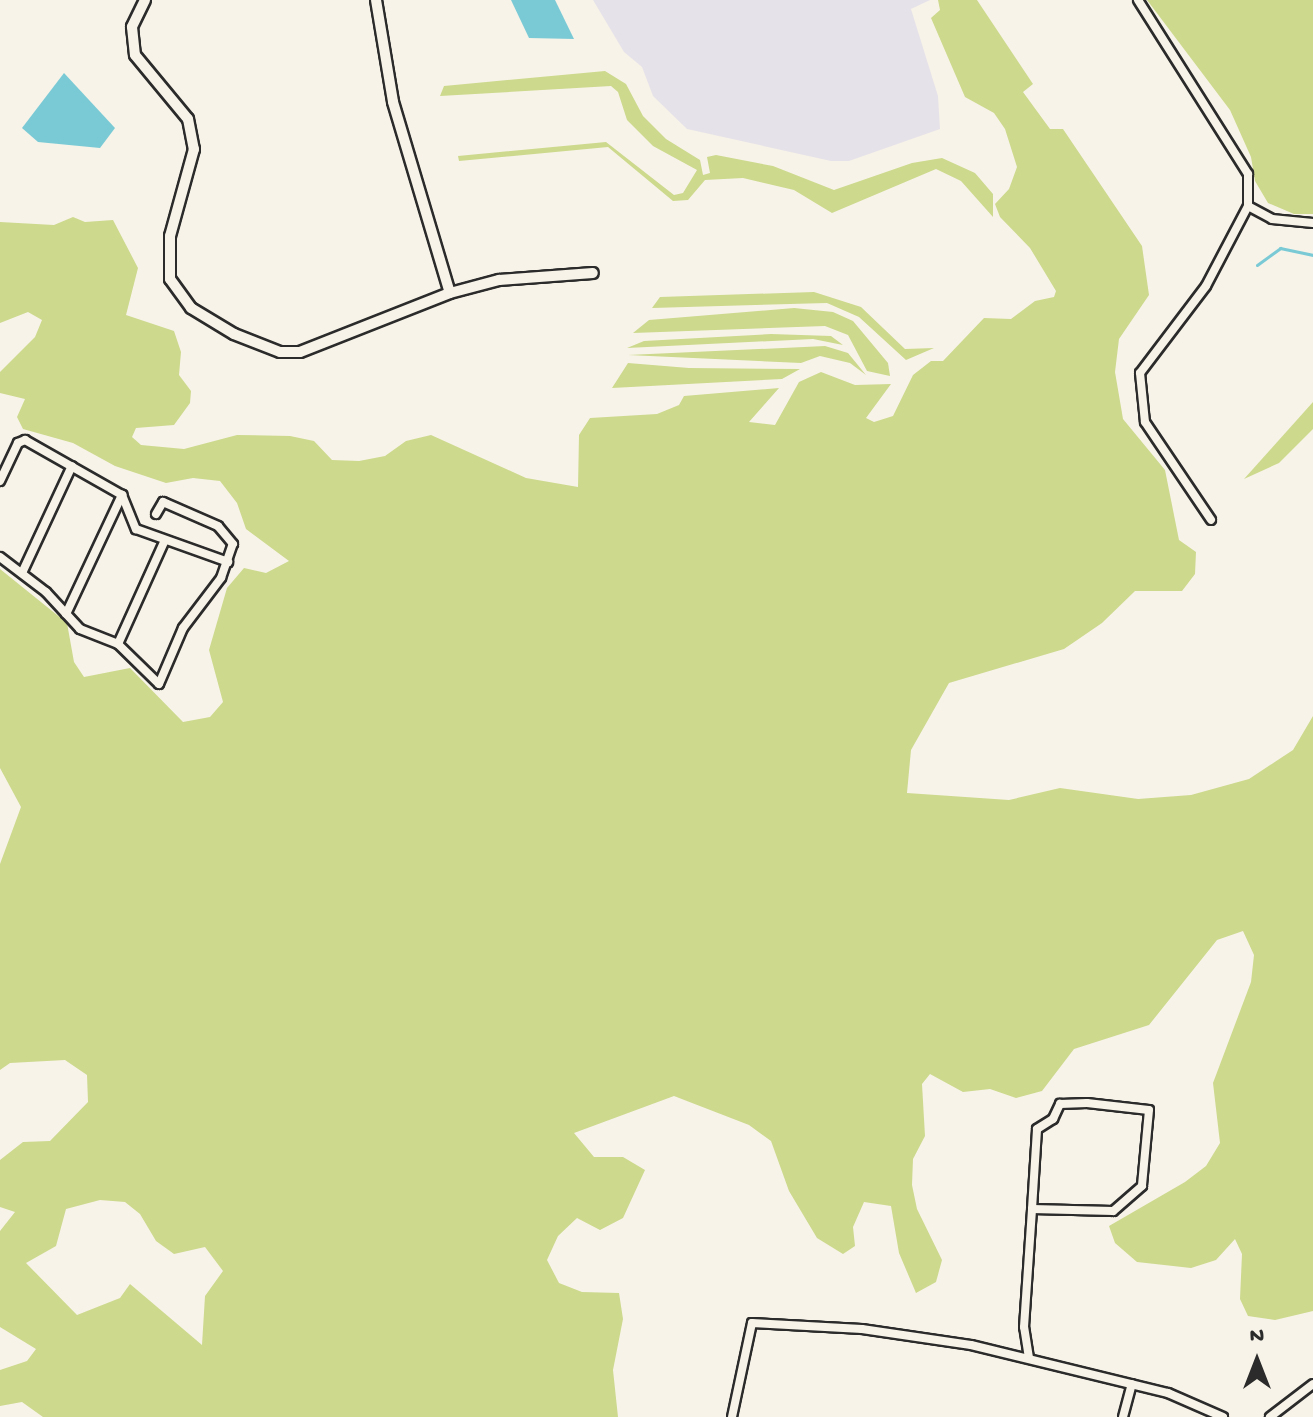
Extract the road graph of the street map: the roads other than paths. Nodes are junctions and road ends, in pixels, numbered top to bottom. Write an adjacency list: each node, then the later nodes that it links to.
1 (145, 0): 7 (street)
2 (376, 0): 7 (street)
3 (1138, 0): 4 (street)
4 (1248, 206): 5 (street); 12 (street)
5 (1313, 223)
6 (593, 273): 7 (street)
7 (450, 293)
8 (72, 466): 9 (street); 10 (street); 16 (street)
9 (0, 481)
10 (122, 495): 13 (street); 17 (street)
11 (156, 514): 15 (street)
12 (1211, 520)
13 (165, 540): 15 (street); 18 (street)
14 (0, 557): 16 (street)
15 (228, 562): 18 (street)
16 (22, 573): 17 (street)
17 (66, 614): 18 (street)
18 (118, 644)
19 (1032, 1209): 19 (street); 20 (street)
20 (1029, 1358): 21 (street); 23 (street)
21 (1132, 1384): 24 (street); 25 (street)
22 (1313, 1384): 26 (street)
23 (732, 1417)
24 (1123, 1417)
25 (1223, 1417)
26 (1270, 1417)

